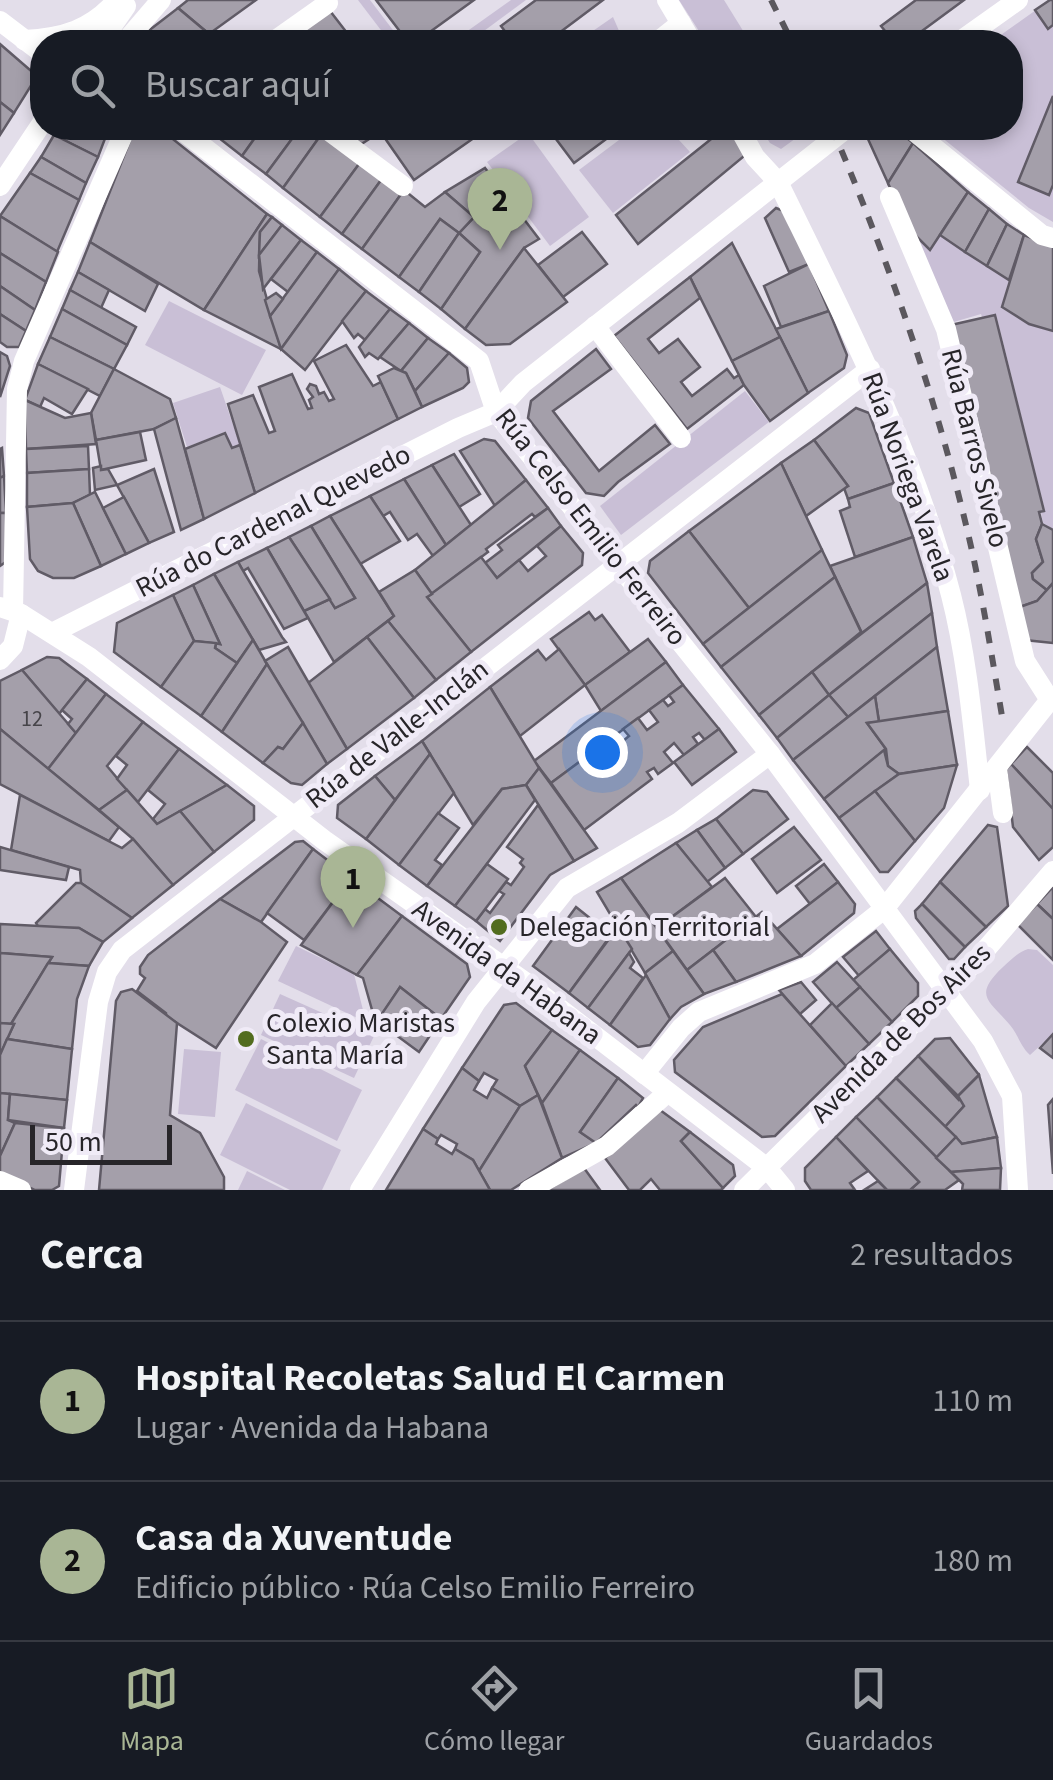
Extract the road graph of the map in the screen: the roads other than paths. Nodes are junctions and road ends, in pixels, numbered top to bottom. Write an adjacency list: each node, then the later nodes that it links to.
1 (117, 0): 9 (street)
2 (130, 0): 10 (street)
3 (161, 0): 11 (street)
4 (325, 0): 12 (street)
5 (667, 0): 8 (street)
6 (1018, 0): 15 (street)
7 (0, 21): 16 (street)
8 (681, 23): 13 (street); 14 (street)
9 (80, 30)
10 (115, 30)
11 (121, 30)
12 (291, 30)
13 (672, 30)
14 (685, 30)
15 (976, 30)
16 (24, 40): 17 (street); 18 (street)
17 (30, 40)
18 (30, 44)
19 (30, 126): 27 (street)
20 (31, 140): 29 (street)
21 (121, 140): 38 (street)
22 (195, 140): 35 (street, Rúa Celso Emilio Ferreiro)
23 (340, 140): 30 (street)
24 (746, 140): 28 (street, Rúa Noriega Varela)
25 (832, 140): 28 (street)
26 (925, 140): 32 (street)
27 (0, 168)
28 (778, 182): 33 (street); 34 (street, Rúa Noriega Varela)
29 (0, 186)
30 (403, 186)
31 (890, 197): 41 (street, Rúa Barros Sivelo)
32 (1053, 238)
33 (595, 326): 35 (street); 36 (street)
34 (870, 369): 37 (street, Rúa de Valle-Inclán); 44 (street, Rúa Noriega Varela)
35 (496, 412): 37 (street, Rúa Celso Emilio Ferreiro); 39 (street, Rúa do Cardenal Quevedo)
36 (681, 438)
37 (618, 563): 42 (street, Rúa Celso Emilio Ferreiro); 46 (street, Rúa de Valle-Inclán)
38 (11, 611): 39 (street, Avenida da Habana); 40 (street)
39 (52, 632): 46 (street, Avenida da Habana)
40 (0, 660)
41 (1052, 698): 43 (street)
42 (770, 754): 48 (street, Rúa Celso Emilio Ferreiro); 49 (street)
43 (997, 768): 44 (street); 45 (street)
44 (980, 790): 48 (street)
45 (1003, 812)
46 (293, 815): 49 (street, Avenida da Habana); 56 (street, Rúa de Valle-Inclán)
47 (1053, 872): 50 (street, Avenida de Bos Aires)
48 (884, 908): 50 (street, Rúa Celso Emilio Ferreiro); 51 (street)
49 (502, 966): 51 (street, Avenida da Habana); 57 (street)
50 (946, 988): 53 (street, Avenida de Bos Aires); 61 (street, Rúa Celso Emilio Ferreiro)
51 (644, 1074): 52 (street, Avenida da Habana)
52 (667, 1094): 53 (street, Avenida da Habana); 58 (street)
53 (767, 1168): 59 (street, Avenida de Bos Aires); 60 (street, Avenida da Habana)
54 (0, 1180): 55 (street)
55 (20, 1190)
56 (74, 1190)
57 (360, 1190)
58 (529, 1190)
59 (744, 1190)
60 (786, 1190)
61 (1018, 1190)

